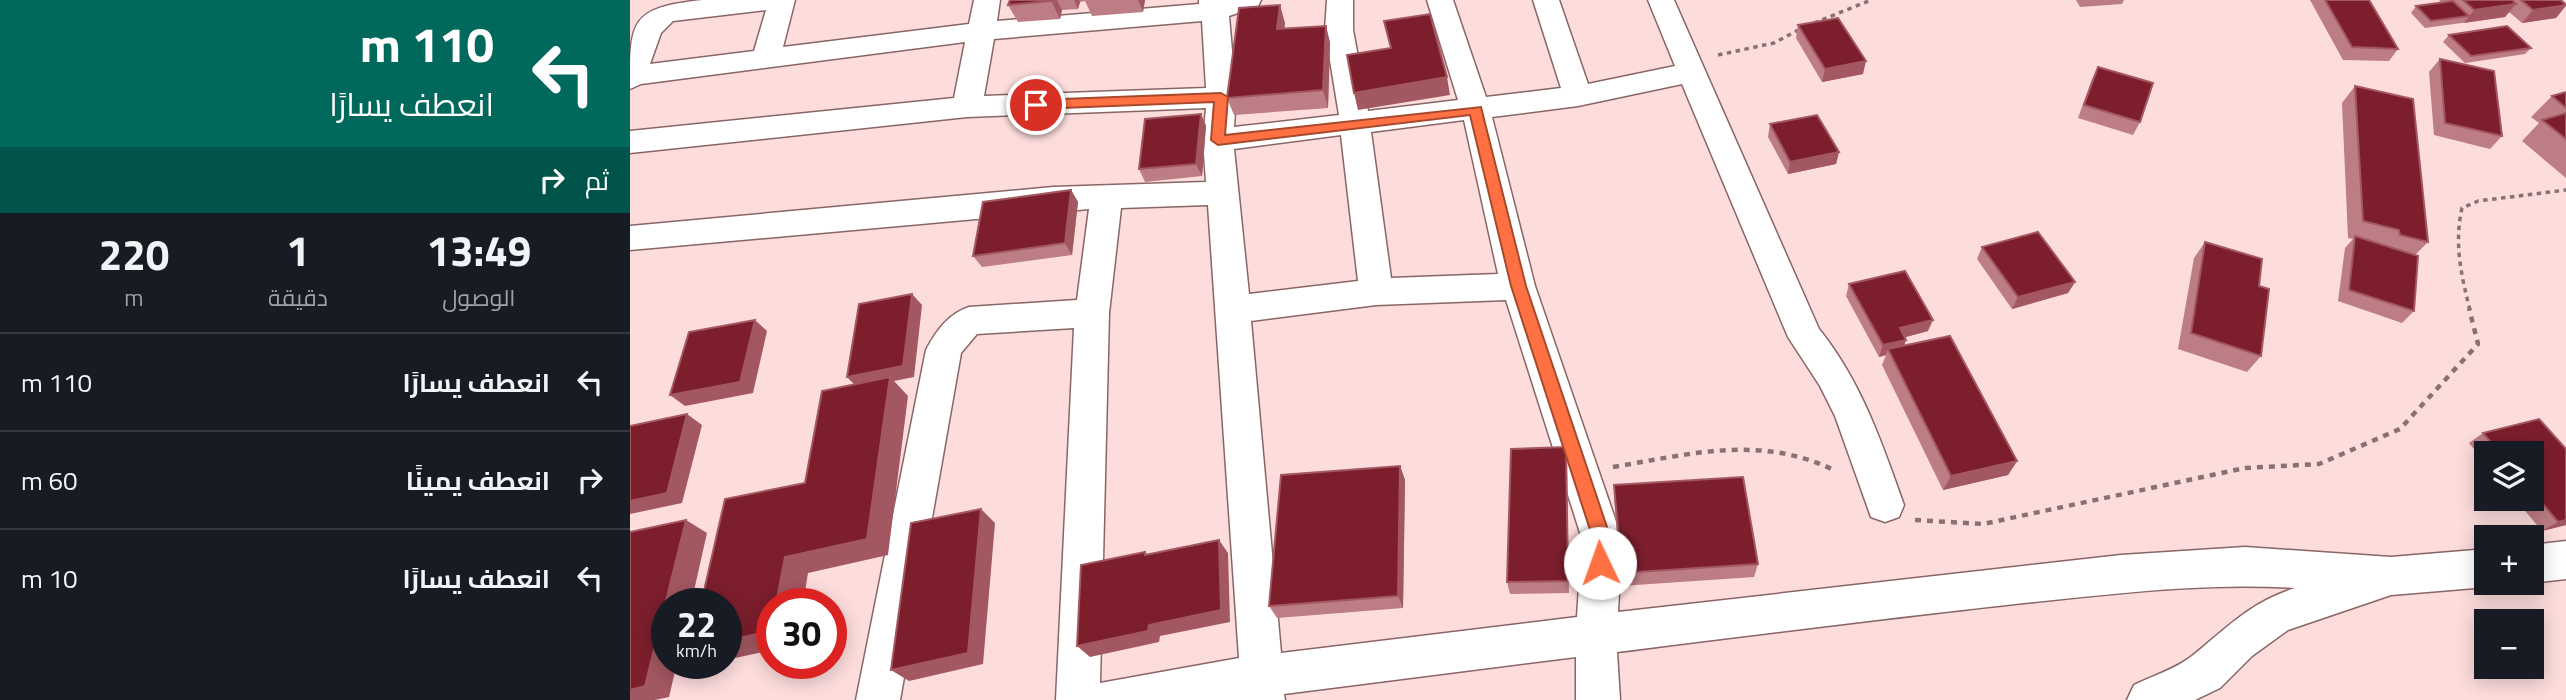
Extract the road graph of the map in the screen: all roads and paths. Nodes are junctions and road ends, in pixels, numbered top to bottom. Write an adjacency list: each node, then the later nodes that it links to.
1 (775, 0): 14 (street)
2 (782, 0): 12 (street)
3 (988, 0): 11 (street)
4 (1248, 0): 10 (street)
5 (1340, 0): 19 (street)
6 (1440, 0): 18 (street)
7 (1546, 0): 15 (street)
8 (1661, 0): 13 (street)
9 (1871, 0): 13 (path)
10 (1213, 6): 11 (street); 16 (street)
11 (982, 31): 12 (street); 17 (street)
12 (766, 59): 14 (street)
13 (1689, 66): 15 (street); 32 (street)
14 (630, 77)
15 (1578, 96): 18 (street)
16 (1221, 97): 17 (street); 20 (street)
17 (967, 107): 21 (street)
18 (1476, 110): 19 (street); 26 (street)
19 (1355, 124): 20 (street); 27 (street)
20 (1218, 140): 23 (street)
21 (630, 142)
22 (2566, 190): 32 (path)
23 (1223, 193): 24 (street); 28 (street)
24 (1106, 197): 25 (street); 29 (street)
25 (630, 238)
26 (1518, 286): 27 (street); 30 (street)
27 (1376, 292): 28 (street)
28 (1233, 310): 38 (street)
29 (1092, 313): 39 (street); 40 (street)
30 (1580, 472): 31 (path); 37 (street)
31 (1839, 473)
32 (1885, 505)
33 (2566, 560): 34 (street)
34 (2544, 563)
35 (2474, 569): 36 (street)
36 (2391, 576): 37 (street); 43 (street)
37 (1596, 636): 38 (street); 42 (street)
38 (1262, 688): 41 (street)
39 (878, 700)
40 (1078, 700)
41 (1110, 700)
42 (1598, 700)
43 (2149, 700)

